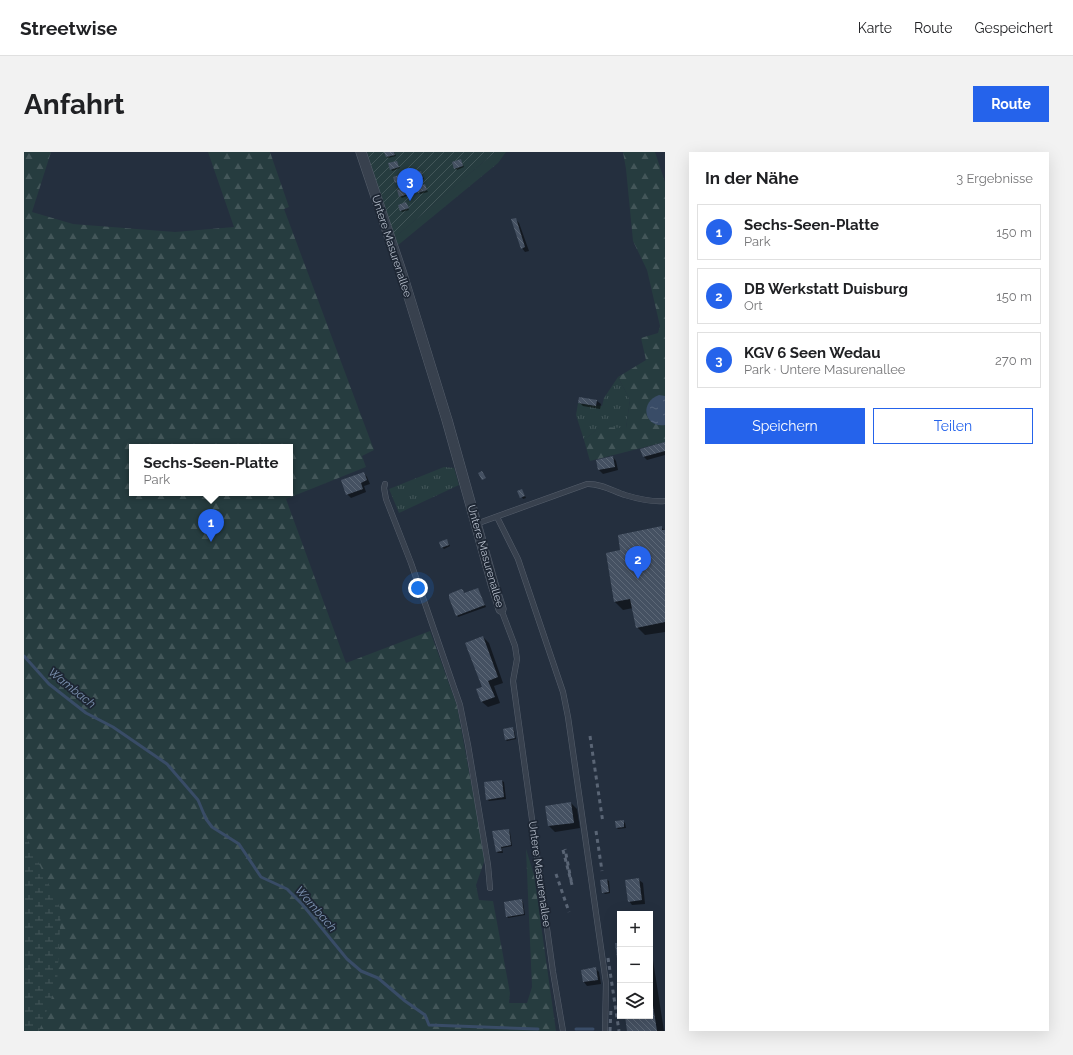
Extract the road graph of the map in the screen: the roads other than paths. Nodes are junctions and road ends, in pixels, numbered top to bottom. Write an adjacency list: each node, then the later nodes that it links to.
1 (361, 152): 5 (street, Untere Masurenallee)
2 (385, 484): 7 (lane)
3 (665, 502): 4 (lane)
4 (497, 517): 5 (lane); 9 (lane)
5 (476, 524): 6 (street, Untere Masurenallee)
6 (501, 609): 8 (lane, Untere Masurenallee)
7 (490, 888)
8 (563, 1031)
9 (605, 1031)

